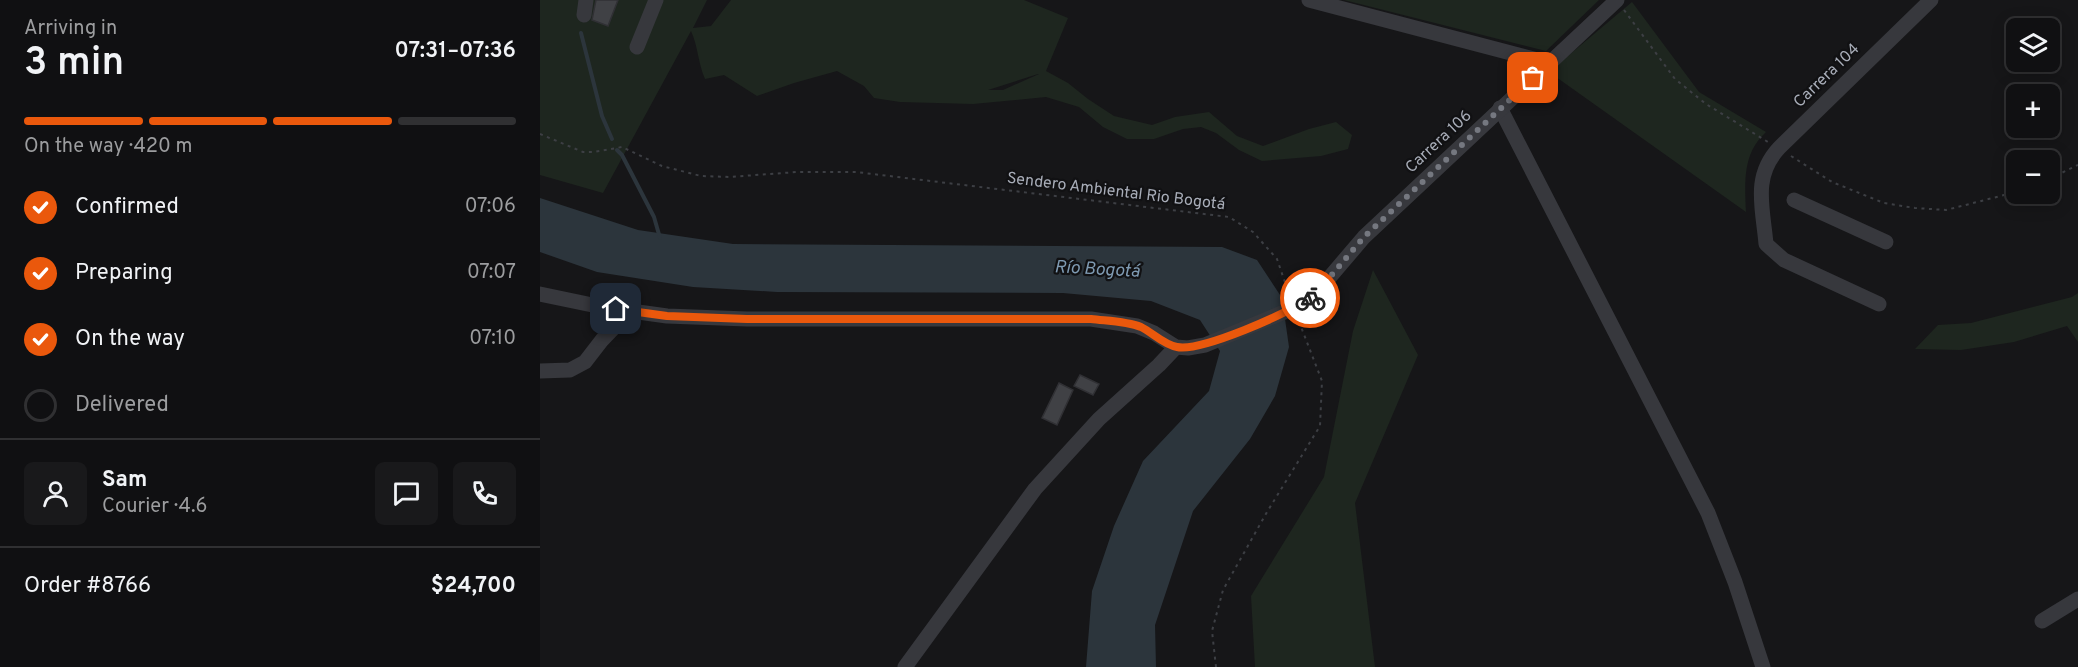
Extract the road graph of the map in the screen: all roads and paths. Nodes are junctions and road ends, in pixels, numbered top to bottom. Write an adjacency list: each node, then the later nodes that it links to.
1 (656, 0): 5 (street)
2 (1309, 0): 6 (street)
3 (1617, 0): 6 (street, Carrera 106)
4 (1931, 0): 14 (street, Carrera 104)
5 (637, 47)
6 (1549, 63): 7 (street, Carrera 106)
7 (1500, 108): 16 (street, Carrera 106); 23 (street)
8 (540, 134): 16 (path, Sendero Ambiental Rio Bogotá)
9 (2078, 165): 10 (path)
10 (2060, 174)
11 (1794, 200): 12 (street)
12 (1886, 242)
13 (540, 294): 15 (street)
14 (1880, 304)
15 (630, 310): 17 (street); 18 (street)
16 (1291, 310): 17 (street, Carrera 106); 22 (path, Sendero Ambiental Rio Bogotá)
17 (1176, 347): 21 (street)
18 (540, 371)
19 (2078, 599): 20 (street)
20 (2042, 621)
21 (905, 667)
22 (1216, 667)
23 (1763, 667)

